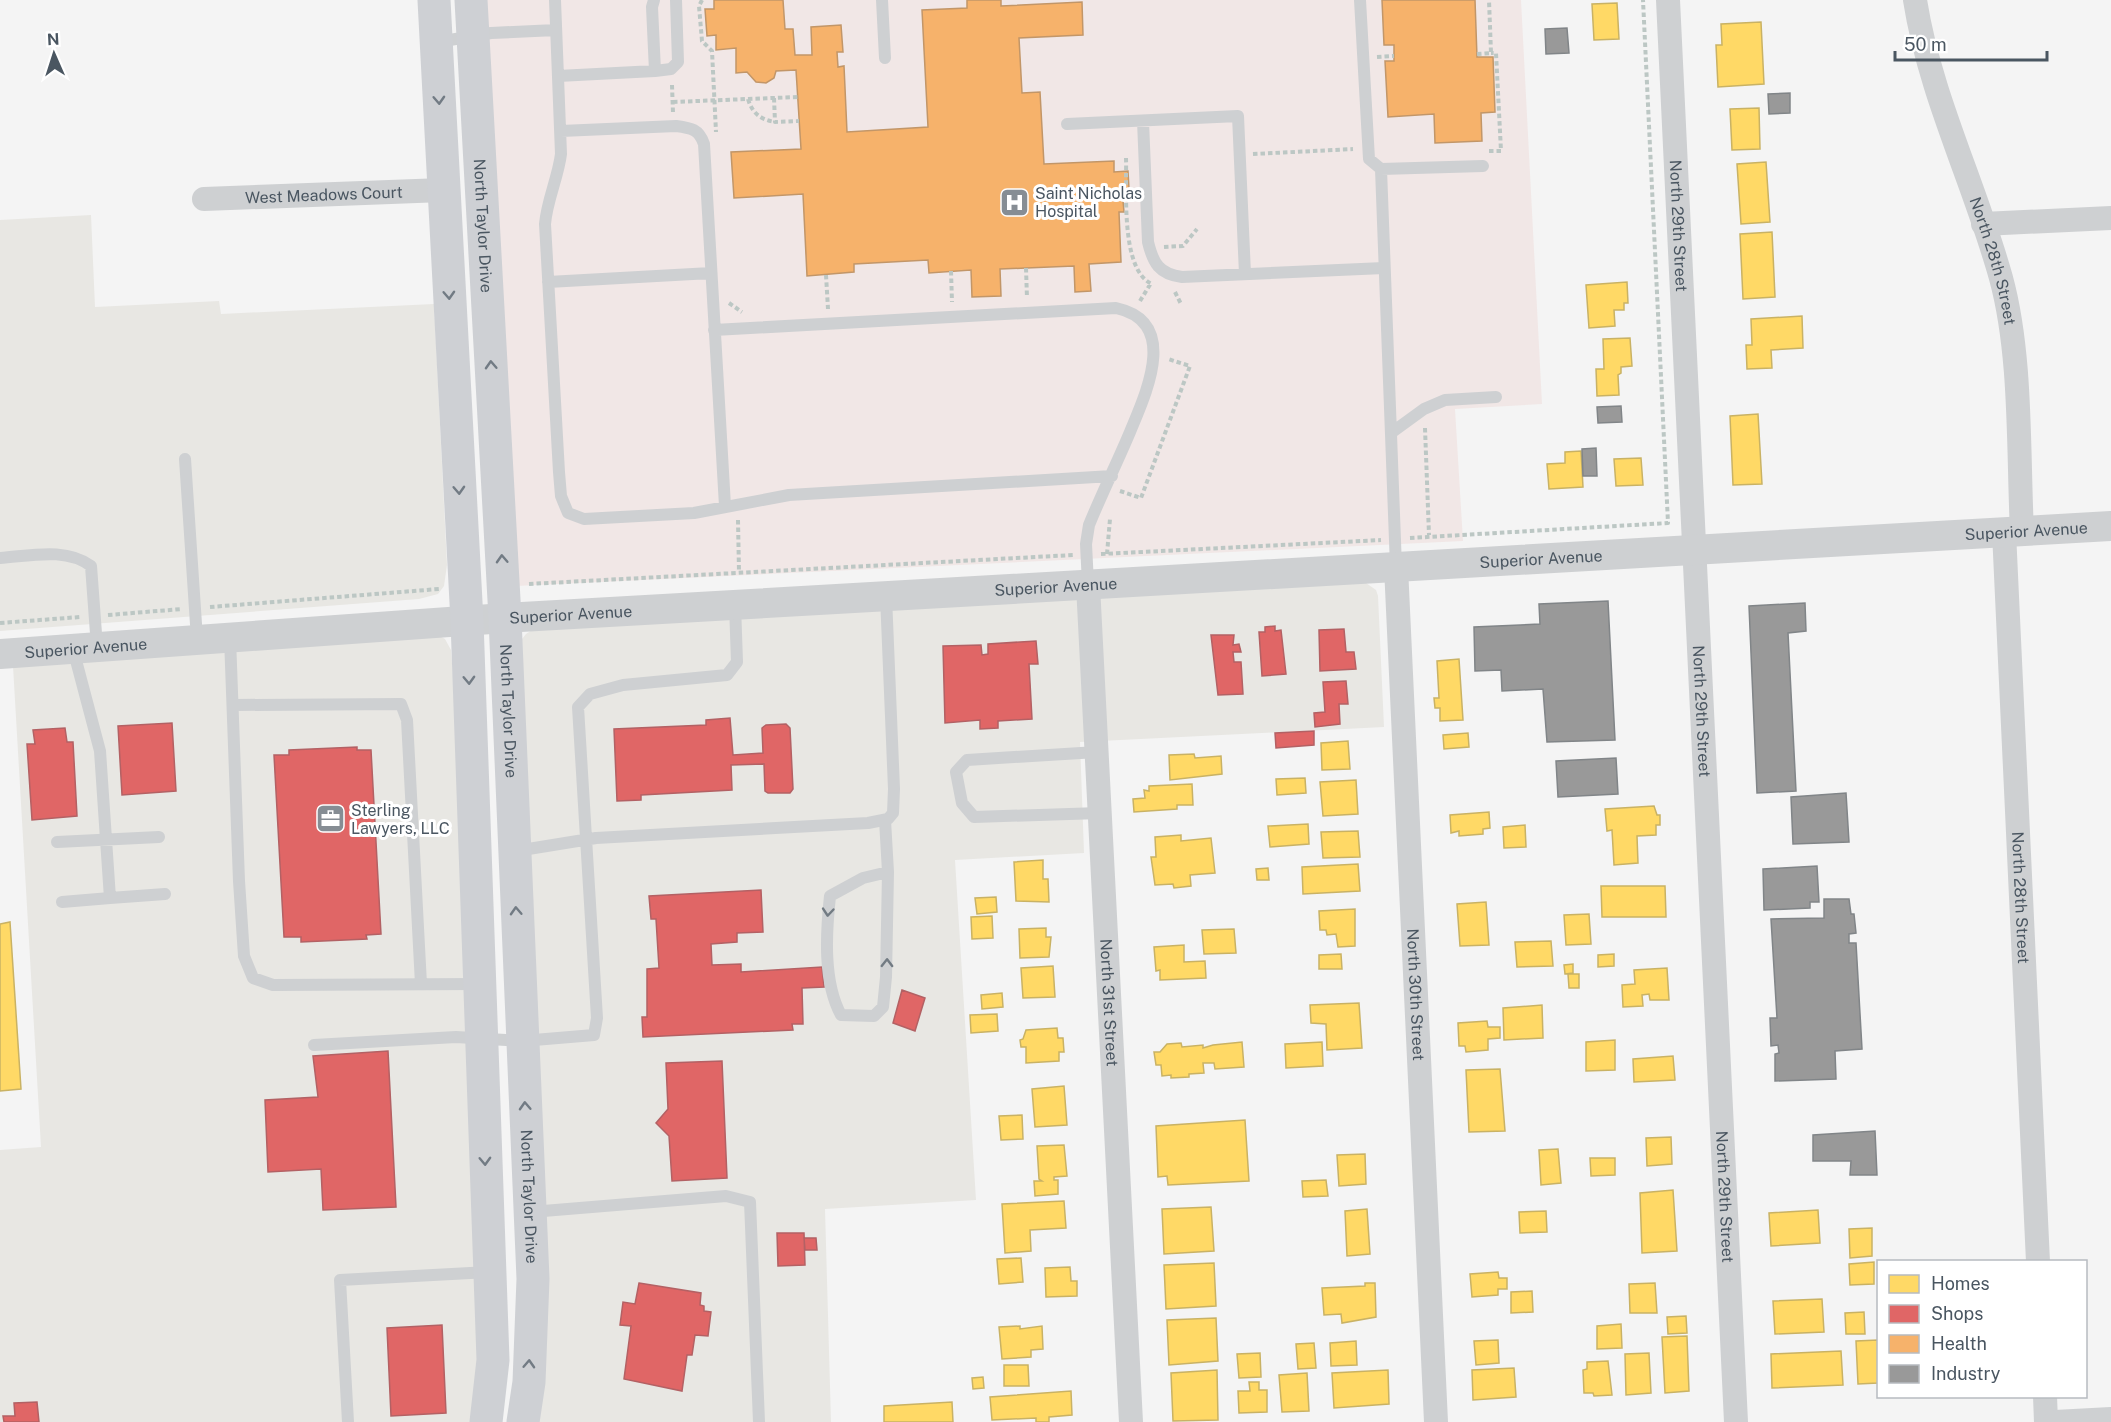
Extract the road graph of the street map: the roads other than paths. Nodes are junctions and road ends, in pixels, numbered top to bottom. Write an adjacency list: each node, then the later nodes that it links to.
1 (434, 0): 12 (main road)
2 (471, 0): 11 (main road, North Taylor Drive)
3 (555, 0): 10 (lane)
4 (654, 0): 14 (lane)
5 (676, 0): 14 (lane)
6 (882, 0): 13 (lane)
7 (1360, 0): 20 (lane)
8 (1668, 0): 37 (street, North 29th Street)
9 (1915, 0): 24 (street, North 28th Street)
10 (556, 30): 11 (lane); 15 (lane)
11 (473, 36): 12 (lane); 43 (main road, North Taylor Drive, one-way to 11)
12 (436, 42): 21 (main road, one-way to 21)
13 (885, 58)
14 (655, 71): 15 (lane)
15 (558, 76): 18 (lane)
16 (1143, 121): 17 (lane); 27 (lane); 27 (lane)
17 (1067, 124)
18 (561, 131): 26 (lane); 28 (lane)
19 (1483, 166): 20 (lane)
20 (1381, 170): 25 (lane)
21 (443, 190): 22 (street, West Meadows Court); 44 (main road, one-way to 44)
22 (204, 199)
23 (2111, 218): 24 (street)
24 (1983, 224): 36 (street, North 28th Street)
25 (1384, 268): 27 (lane); 31 (lane)
26 (711, 273): 28 (lane); 29 (lane)
27 (1245, 274)
28 (548, 282): 34 (lane)
29 (714, 330): 33 (lane); 34 (lane)
30 (1496, 397): 31 (lane)
31 (1391, 433): 38 (lane)
32 (185, 459): 46 (lane)
33 (1112, 476): 34 (lane); 40 (lane)
34 (725, 506)
35 (2111, 526): 36 (street, Superior Avenue)
36 (2013, 532): 37 (street, Superior Avenue); 68 (street, North 28th Street)
37 (1695, 550): 38 (street, Superior Avenue); 78 (street, North 29th Street)
38 (1396, 554): 40 (street, Superior Avenue); 77 (street, North 30th Street)
39 (0, 558): 47 (lane)
40 (1088, 585): 41 (street, Superior Avenue); 50 (street, North 31st Street)
41 (886, 596): 42 (street, Superior Avenue); 52 (lane)
42 (735, 605): 43 (street, Superior Avenue); 55 (lane)
43 (505, 618): 44 (street, Superior Avenue); 57 (main road, North Taylor Drive)
44 (467, 621): 45 (street, Superior Avenue); 63 (main road, one-way to 63)
45 (230, 638): 46 (street, Superior Avenue); 49 (lane)
46 (197, 640): 47 (street, Superior Avenue)
47 (85, 647): 48 (street, Superior Avenue); 54 (lane)
48 (0, 654)
49 (235, 705): 62 (lane); 62 (lane)
50 (1097, 752): 51 (street, North 31st Street); 51 (lane)
51 (1100, 813): 76 (street, North 31st Street)
52 (885, 819): 55 (lane); 58 (lane)
53 (159, 837): 54 (lane)
54 (106, 839): 56 (lane); 60 (lane)
55 (585, 839): 57 (lane); 65 (lane)
56 (57, 842)
57 (514, 851): 65 (main road, North Taylor Drive, one-way to 57)
58 (888, 872): 58 (lane, one-way to 58)
59 (165, 894): 60 (lane)
60 (110, 898): 61 (lane)
61 (62, 902)
62 (421, 984): 63 (lane)
63 (478, 984): 64 (main road)
64 (481, 1040): 65 (lane); 66 (lane); 69 (main road, one-way to 69)
65 (522, 1041): 67 (main road, North Taylor Drive, one-way to 65)
66 (314, 1045)
67 (530, 1213): 74 (main road, North Taylor Drive, one-way to 67); 75 (lane)
68 (2038, 1260)
69 (490, 1272): 72 (lane); 73 (main road)
70 (2045, 1398): 79 (street)
71 (2111, 1419): 80 (street)
72 (348, 1422)
73 (486, 1422)
74 (523, 1422)
75 (759, 1422)
76 (1131, 1422)
77 (1436, 1422)
78 (1737, 1422)
79 (2046, 1422)
80 (2055, 1422)

